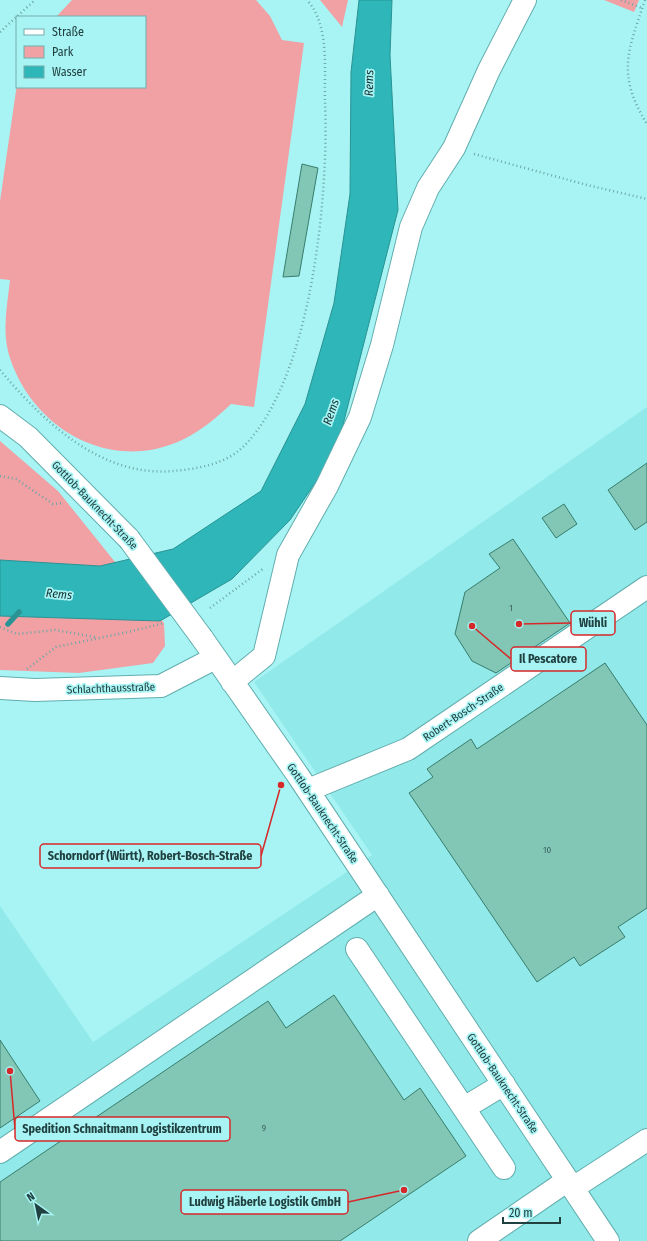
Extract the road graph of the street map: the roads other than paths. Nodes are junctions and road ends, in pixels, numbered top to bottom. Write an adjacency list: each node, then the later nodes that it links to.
1 (525, 0): 5 (street)
2 (0, 416): 4 (street, Gottlob-Bauknecht-Straße, bridge)
3 (647, 587): 7 (street, Robert-Bosch-Straße)
4 (215, 658): 5 (street, Gottlob-Bauknecht-Straße); 6 (street, Schlachthausstraße)
5 (232, 682): 7 (street, Gottlob-Bauknecht-Straße)
6 (9, 688)
7 (308, 790): 8 (street, Gottlob-Bauknecht-Straße)
8 (378, 895): 10 (street, Gottlob-Bauknecht-Straße); 13 (street)
9 (357, 949): 11 (street)
10 (504, 1084): 11 (street); 15 (street, Gottlob-Bauknecht-Straße)
11 (464, 1108): 14 (street)
12 (647, 1140): 15 (street)
13 (0, 1152)
14 (504, 1168)
15 (570, 1184): 16 (street); 17 (street, Gottlob-Bauknecht-Straße)
16 (479, 1241)
17 (608, 1241)

